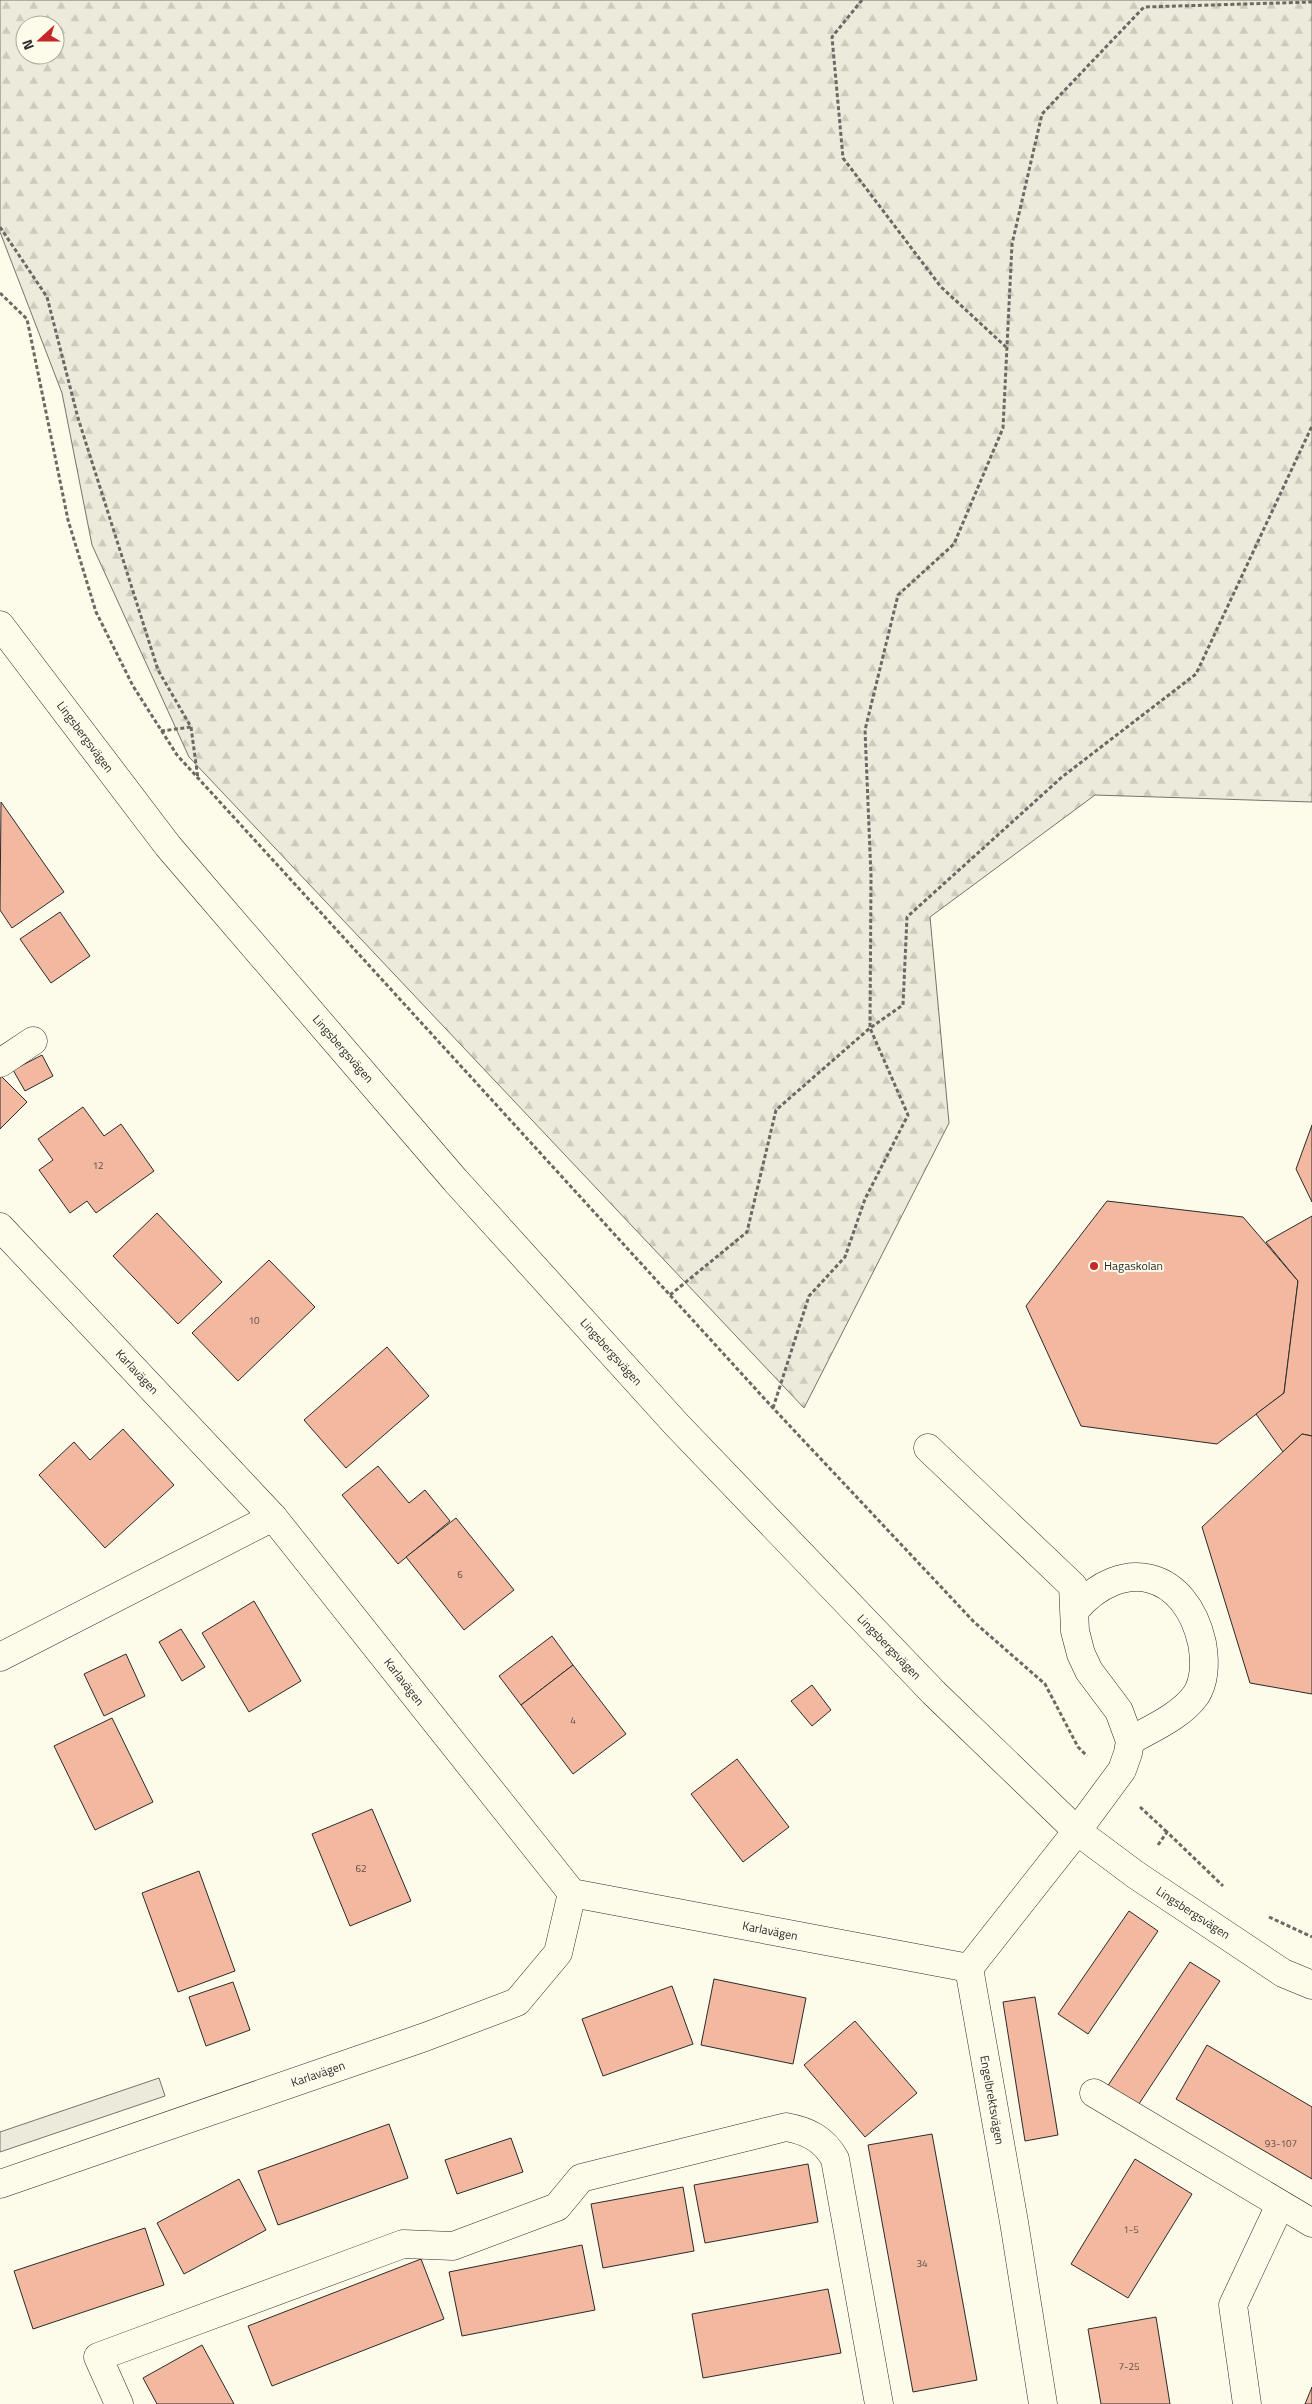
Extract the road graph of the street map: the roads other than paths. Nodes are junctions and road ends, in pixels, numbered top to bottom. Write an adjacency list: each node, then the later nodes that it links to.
1 (0, 625): 10 (street, Lingsbergsvägen)
2 (33, 1041): 3 (street)
3 (0, 1063)
4 (0, 1227): 6 (street, Karlavägen)
5 (928, 1448): 7 (street)
6 (273, 1517): 8 (street); 11 (street, Karlavägen)
7 (1075, 1610): 9 (street); 9 (street)
8 (0, 1657)
9 (1130, 1741): 10 (street)
10 (1077, 1831): 12 (street); 13 (street, Lingsbergsvägen)
11 (572, 1893): 12 (street, Karlavägen); 15 (street, Karlavägen)
12 (968, 1968): 20 (street, Engelbrektsvägen)
13 (1312, 1985)
14 (1094, 2093): 16 (street)
15 (0, 2184)
16 (1280, 2205): 17 (street); 21 (street)
17 (1312, 2223)
18 (119, 2404): 19 (street)
19 (879, 2404)
20 (1043, 2404)
21 (1247, 2404)

